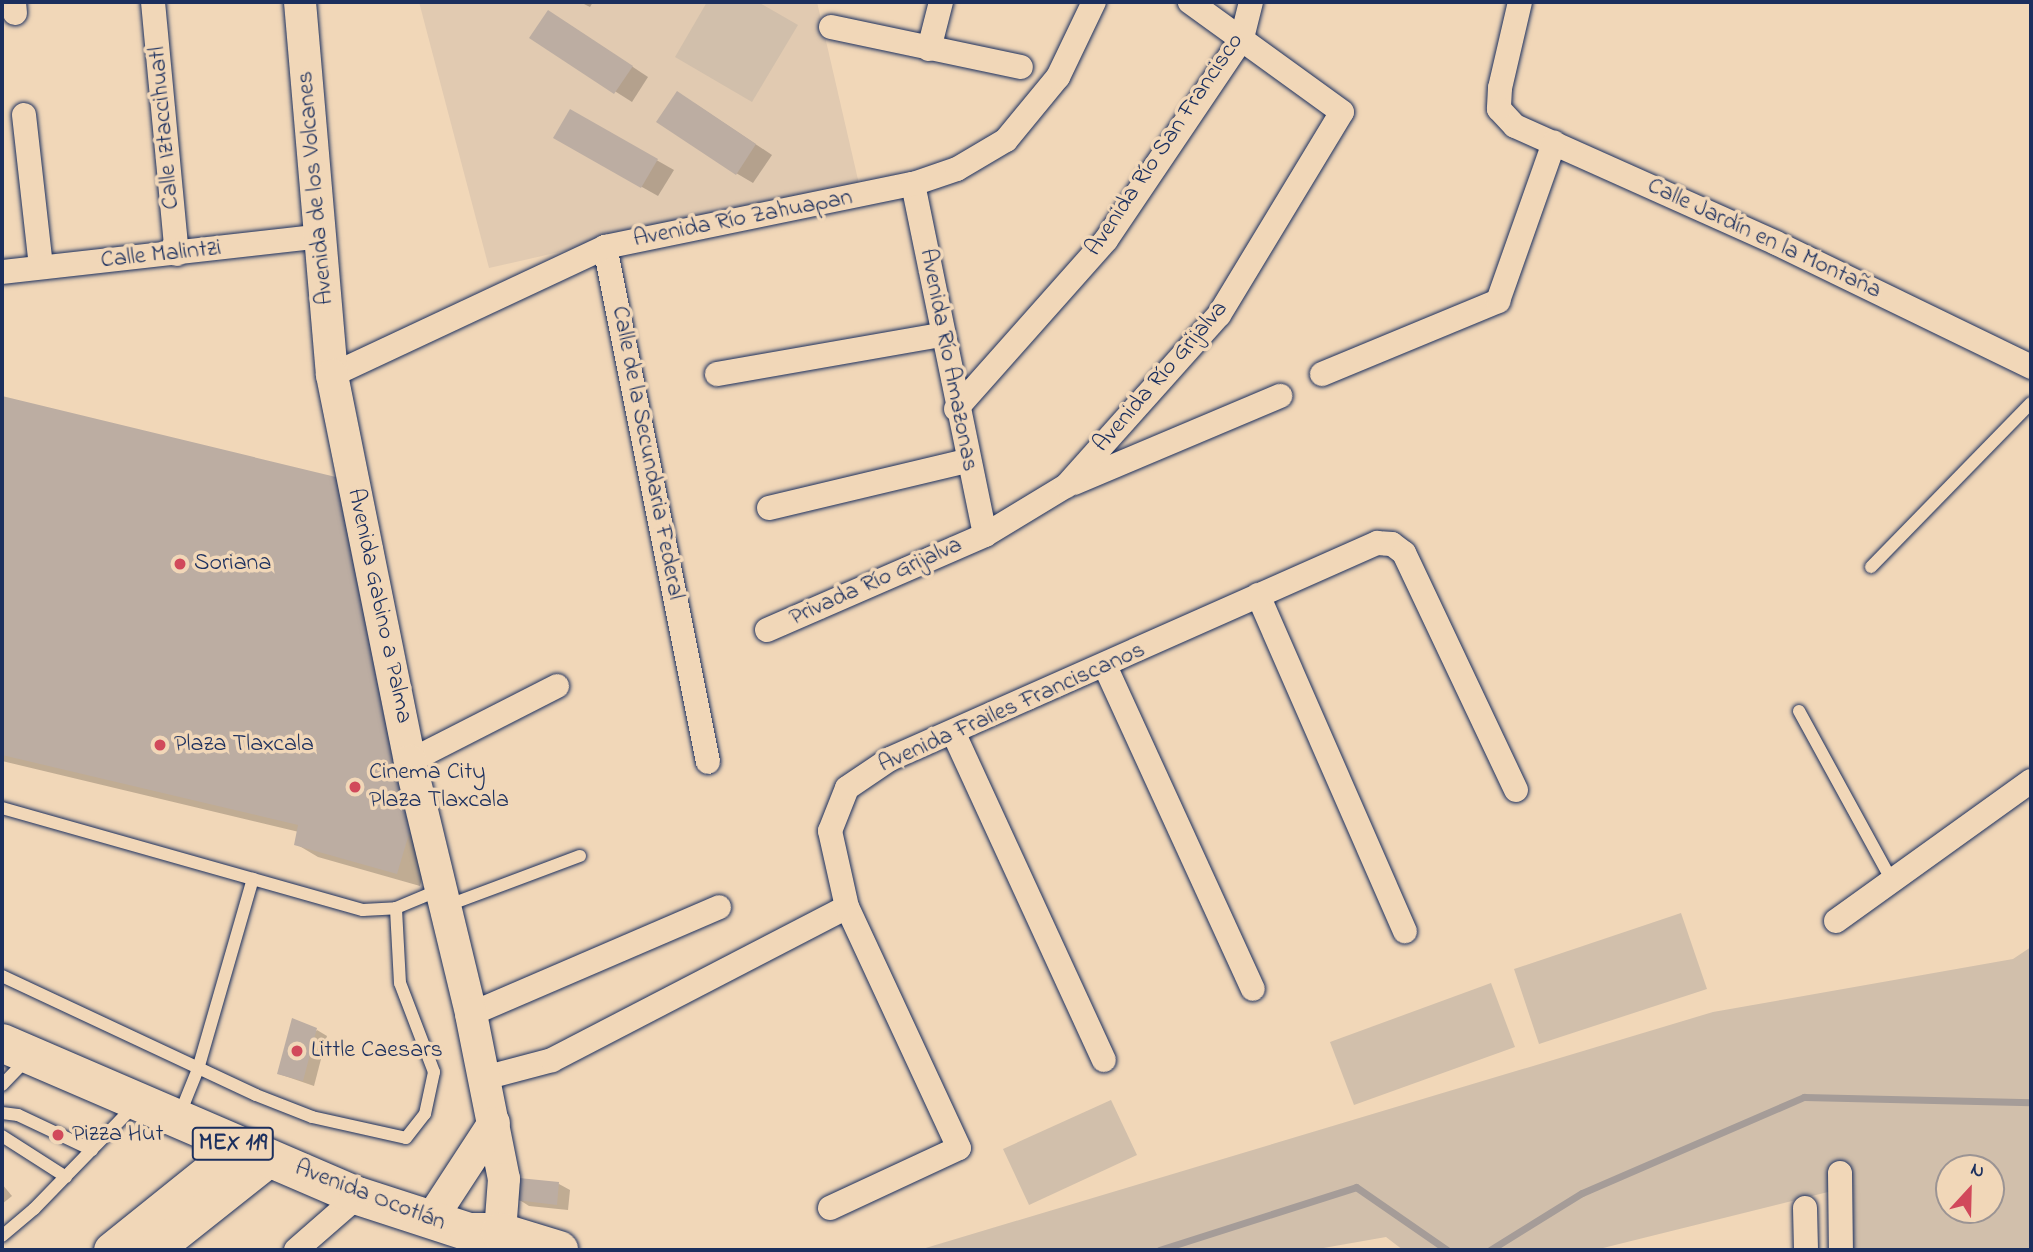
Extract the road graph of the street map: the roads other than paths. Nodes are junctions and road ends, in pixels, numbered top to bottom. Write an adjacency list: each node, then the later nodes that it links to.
1 (153, 2): 17 (street, Calle Iztaccihuatl)
2 (300, 2): 15 (street, Avenida de los Volcanes)
3 (941, 2): 10 (street)
4 (1094, 2): 14 (street, Avenida Río Zahuapan)
5 (1190, 2): 9 (street)
6 (1251, 2): 9 (street, Avenida Río San Francisco)
7 (1520, 2): 13 (street, Calle Jardín en la Montaña)
8 (831, 27): 10 (street)
9 (1242, 38): 27 (street, Avenida Río San Francisco); 29 (street, Avenida Río Grijalva)
10 (929, 49): 11 (street)
11 (1021, 67)
12 (24, 115): 18 (street)
13 (1554, 143): 21 (street, Calle Jardín en la Montaña); 23 (street)
14 (913, 184): 16 (street, Avenida Río Zahuapan); 20 (street, Avenida Río Amazonas)
15 (321, 236): 17 (street, Calle Malintzi); 24 (street, Avenida de los Volcanes)
16 (605, 247): 24 (street, Avenida Río Zahuapan); 40 (street, Calle de la Secundaria Federal)
17 (177, 254): 18 (street, Calle Malintzi)
18 (41, 267): 19 (street, Calle Malintzi)
19 (2, 272)
20 (941, 335): 22 (street); 27 (street, Avenida Río Amazonas)
21 (2031, 367)
22 (717, 374)
23 (1322, 374)
24 (332, 375): 39 (street, Avenida Gabino a Palma)
25 (1280, 396): 29 (street)
26 (2031, 403): 32 (lane)
27 (956, 409): 28 (street, Avenida Río Amazonas)
28 (967, 461): 30 (street); 31 (street, Avenida Río Amazonas)
29 (1066, 486): 31 (street, Avenida Río Grijalva)
30 (769, 508)
31 (985, 535): 34 (street, Privada Río Grijalva)
32 (1871, 567)
33 (1258, 595): 35 (street, Avenida Frailes Franciscanos); 42 (street, Avenida Frailes Franciscanos); 52 (street)
34 (766, 630)
35 (1105, 666): 38 (street, Avenida Frailes Franciscanos); 54 (street)
36 (557, 686): 39 (street)
37 (1798, 711): 46 (lane)
38 (953, 733): 49 (street, Avenida Frailes Franciscanos); 57 (street)
39 (411, 761): 47 (street, Avenida Gabino a Palma)
40 (708, 762)
41 (2031, 781): 46 (street)
42 (1516, 789)
43 (2, 808): 45 (lane)
44 (580, 856): 47 (lane)
45 (253, 879): 50 (lane); 58 (lane)
46 (1892, 881): 51 (street)
47 (440, 899): 50 (lane); 55 (street, Avenida Gabino a Palma)
48 (719, 907): 55 (street)
49 (847, 907): 59 (street); 71 (street, Avenida Frailes Franciscanos)
50 (396, 908): 58 (lane)
51 (1836, 921)
52 (1405, 930)
53 (2, 976): 58 (lane)
54 (1253, 989)
55 (471, 1014): 59 (street, Avenida Gabino a Palma)
56 (16, 1050): 60 (lane); 61 (main road, Avenida Ocotlán / MEX 119)
57 (1104, 1060)
58 (198, 1069): 63 (lane)
59 (484, 1078): 64 (street, Avenida Gabino a Palma)
60 (2, 1085)
61 (138, 1102): 63 (main road, Avenida Ocotlán / MEX 119); 66 (lane)
62 (2, 1113): 66 (lane)
63 (178, 1120): 67 (main road, Avenida Ocotlán / MEX 119)
64 (494, 1123): 73 (street); 75 (street, Avenida Gabino a Palma)
65 (2, 1136): 69 (lane)
66 (92, 1150): 69 (lane)
67 (255, 1152): 70 (main road, Avenida Ocotlán / MEX 119); 76 (main road); 77 (main road)
68 (1840, 1173): 81 (street)
69 (66, 1177): 74 (lane)
70 (358, 1195): 73 (main road, Avenida Ocotlán / MEX 119); 78 (street)
71 (830, 1208)
72 (1805, 1208): 80 (street)
73 (430, 1221): 75 (main road, Avenida Ocotlán / MEX 119)
74 (2, 1236)
75 (489, 1243): 79 (main road, Avenida Ocotlán / MEX 119)
76 (111, 1250)
77 (154, 1250)
78 (296, 1250)
79 (559, 1250)
80 (1806, 1250)
81 (1841, 1250)

